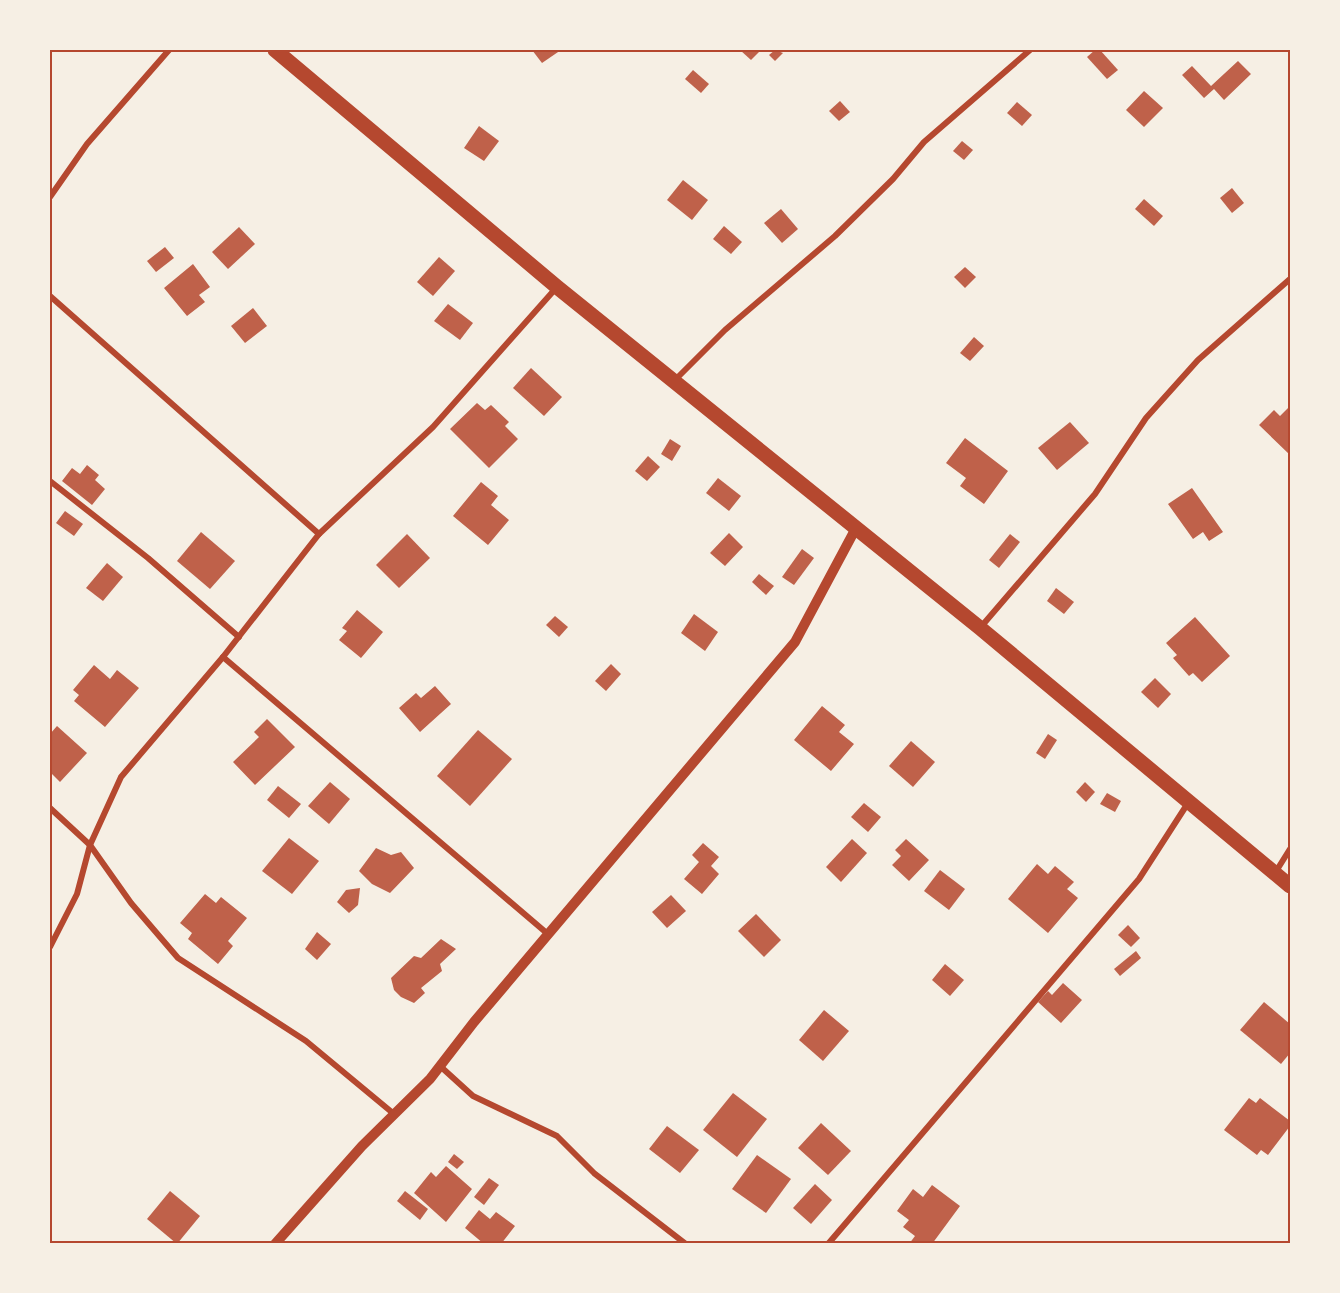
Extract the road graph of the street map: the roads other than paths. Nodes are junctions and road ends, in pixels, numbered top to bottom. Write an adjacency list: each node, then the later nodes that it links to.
1 (169, 50): 4 (street)
2 (275, 50): 6 (main road)
3 (1030, 50): 8 (street)
4 (50, 197)
5 (1290, 279): 12 (street)
6 (557, 287): 8 (main road); 11 (street)
7 (50, 296): 11 (street)
8 (675, 381): 10 (main road)
9 (50, 481): 13 (street)
10 (856, 528): 12 (main road); 21 (street)
11 (319, 534): 13 (street)
12 (980, 628): 15 (main road)
13 (239, 637): 14 (street)
14 (223, 657): 17 (street); 21 (street)
15 (1189, 801): 19 (main road); 27 (street)
16 (50, 808): 17 (street)
17 (90, 845): 22 (street); 24 (street)
18 (1290, 849): 19 (street)
19 (1274, 873): 20 (main road)
20 (1290, 886)
21 (549, 935): 23 (street)
22 (50, 947)
23 (440, 1066): 24 (street); 26 (street)
24 (394, 1114): 25 (street)
25 (275, 1244)
26 (686, 1244)
27 (828, 1244)

